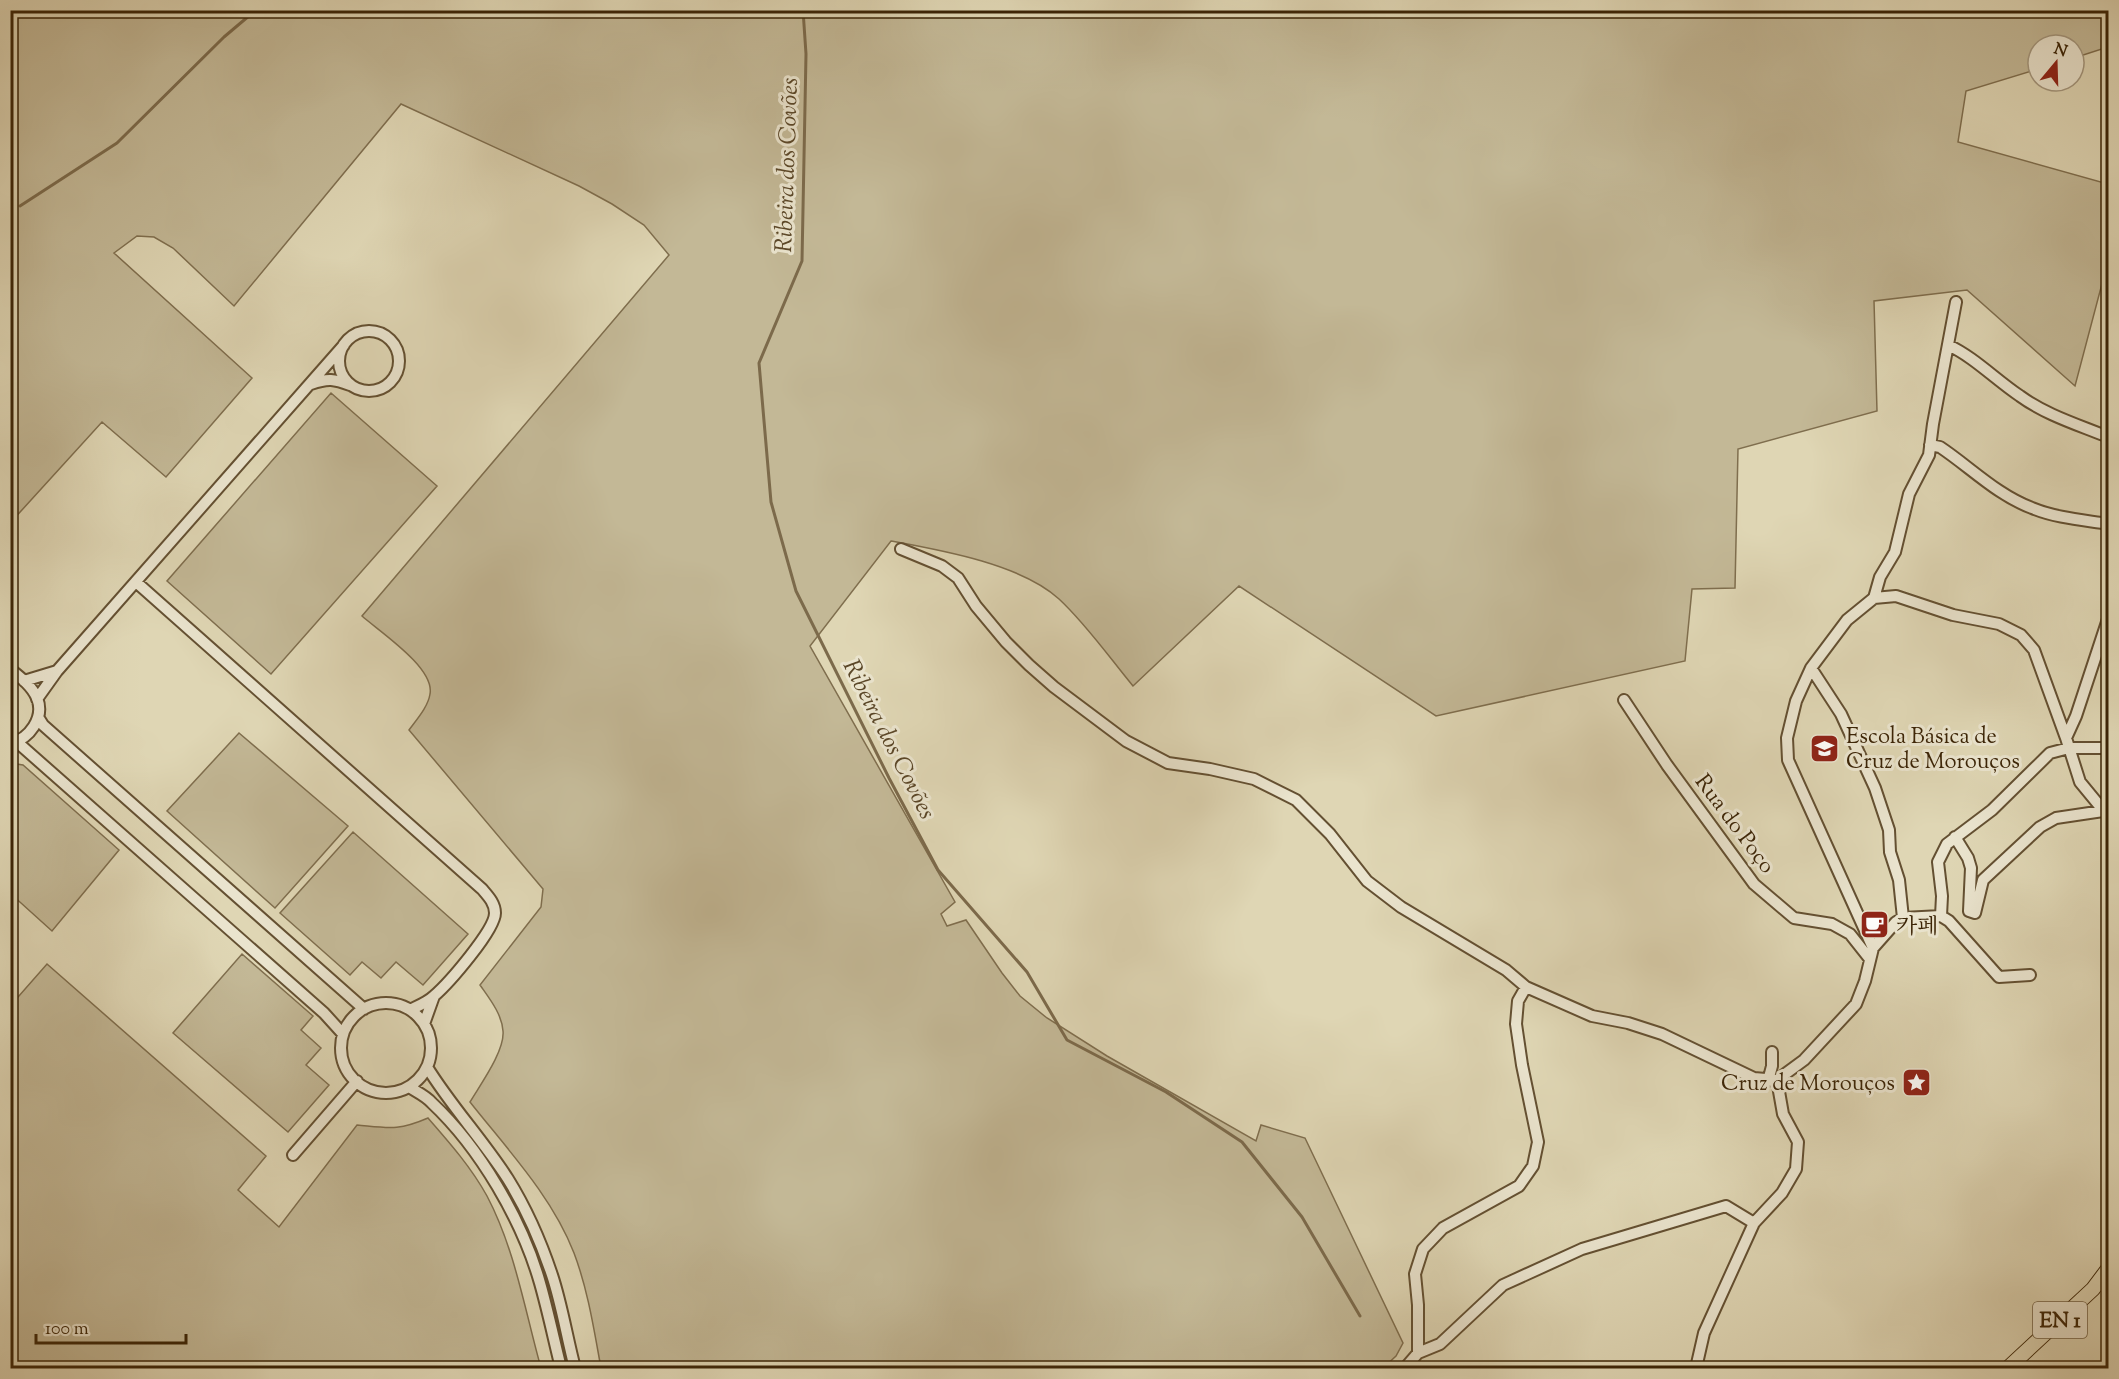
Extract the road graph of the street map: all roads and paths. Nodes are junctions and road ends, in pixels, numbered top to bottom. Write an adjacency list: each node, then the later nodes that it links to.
1 (1956, 302): 3 (street)
2 (344, 345): 4 (street); 5 (street); 5 (street)
3 (1948, 345): 6 (street); 7 (street)
4 (310, 384): 5 (street); 10 (street)
5 (351, 385)
6 (2109, 437)
7 (1930, 445): 8 (street); 11 (street)
8 (2109, 524)
9 (901, 549): 29 (street)
10 (136, 582): 15 (street); 30 (street)
11 (1874, 598): 13 (street); 21 (street)
12 (2109, 619): 21 (street)
13 (1811, 668): 26 (street); 27 (street)
14 (10, 669): 16 (street)
15 (57, 671): 16 (street); 17 (street)
16 (24, 681): 17 (street)
17 (37, 699): 19 (street)
18 (1624, 700): 27 (street, Rua do Poço)
19 (38, 717): 20 (street); 31 (street)
20 (14, 743): 34 (street)
21 (2068, 743): 22 (street); 23 (street); 24 (street)
22 (2109, 748)
23 (2106, 814): 24 (street)
24 (1955, 837): 25 (street)
25 (1941, 916): 26 (street); 28 (street)
26 (1903, 918): 27 (street)
27 (1871, 953): 37 (street)
28 (2030, 975)
29 (1526, 987): 37 (street); 43 (street)
30 (434, 996): 32 (street); 33 (street)
31 (364, 1009): 32 (street); 34 (street)
32 (410, 1010): 33 (street)
33 (424, 1024): 36 (street)
34 (343, 1034): 38 (street)
35 (1772, 1052): 37 (street)
36 (427, 1067): 39 (street); 45 (street)
37 (1773, 1080): 41 (street)
38 (357, 1082): 39 (street); 40 (street)
39 (409, 1087): 44 (street)
40 (293, 1155)
41 (1754, 1223): 43 (street); 47 (street)
42 (2109, 1269): 48 (main road, EN 1)
43 (1418, 1353): 46 (street)
44 (561, 1368)
45 (575, 1368)
46 (1405, 1368)
47 (1696, 1368)
48 (2008, 1368)

